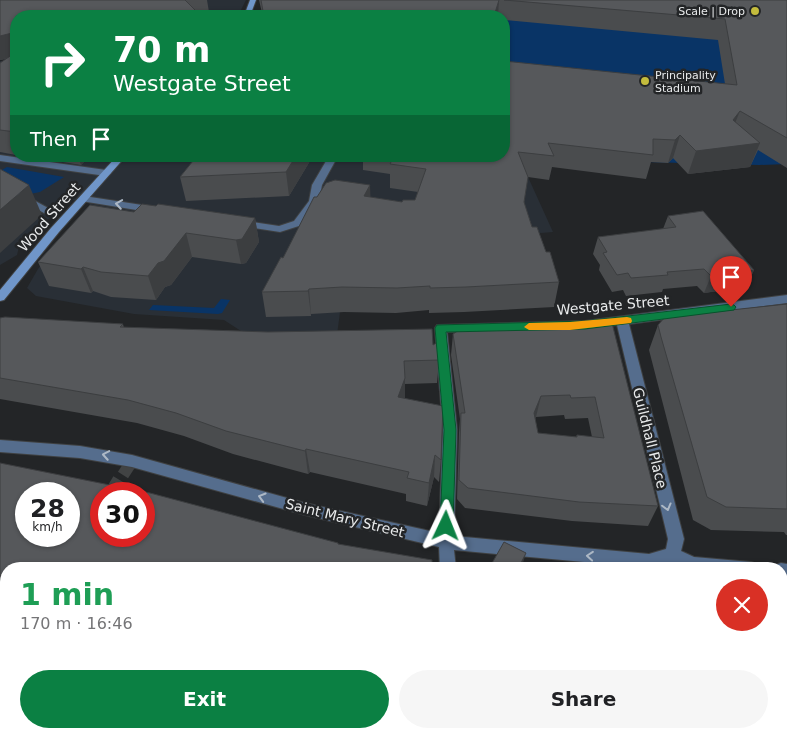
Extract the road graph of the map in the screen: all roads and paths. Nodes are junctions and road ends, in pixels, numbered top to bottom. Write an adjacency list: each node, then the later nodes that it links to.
1 (28, 162): 4 (street)
2 (116, 162): 4 (street, Wood Street)
3 (330, 162): 9 (street)
4 (106, 173): 6 (street, Wood Street)
5 (0, 185): 7 (street)
6 (84, 199): 8 (street, one-way to 6); 10 (street, Wood Street)
7 (47, 211)
8 (165, 212)
9 (224, 221)
10 (0, 297)
11 (787, 298): 12 (street, Westgate Street)
12 (622, 321): 14 (street, Westgate Street); 15 (street, Guildhall Place, one-way to 15)
13 (0, 446): 14 (street, Saint Mary Street, one-way to 13)
14 (446, 542): 15 (street, Saint Mary Street, one-way to 14); 16 (street)
15 (672, 554): 17 (street)
16 (447, 562)
17 (689, 562)

